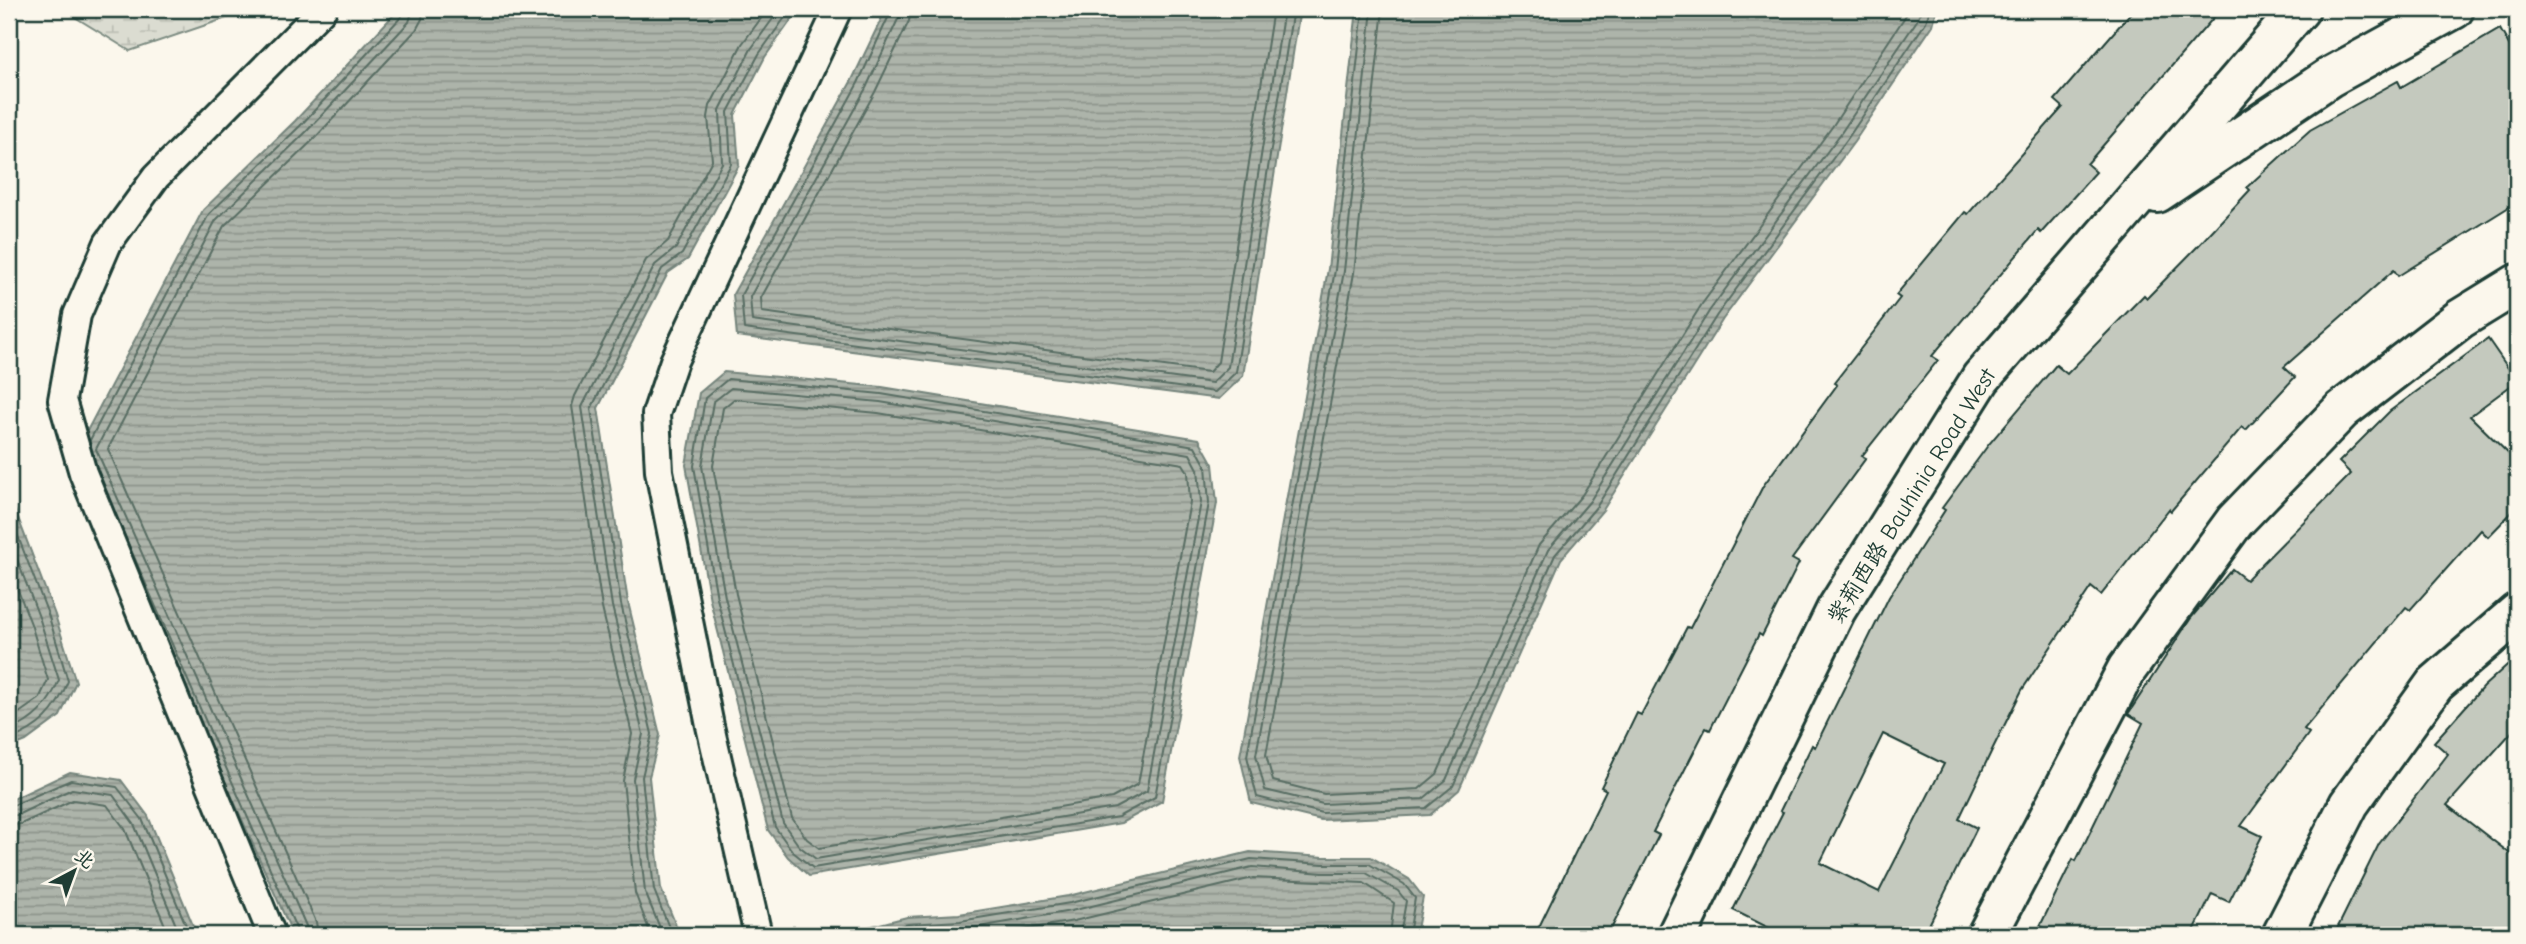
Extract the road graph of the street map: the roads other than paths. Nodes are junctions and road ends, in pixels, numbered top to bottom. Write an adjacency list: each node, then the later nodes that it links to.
1 (323, 9): 8 (lane)
2 (838, 9): 9 (lane)
3 (2300, 9): 5 (street, 紫荊西路 Bauhinia Road West)
4 (2454, 9): 5 (street)
5 (2117, 220): 10 (street, 紫荊西路 Bauhinia Road West)
6 (2517, 284): 11 (street)
7 (2517, 613): 12 (street)
8 (272, 935)
9 (758, 935)
10 (1677, 935)
11 (1987, 935)
12 (2282, 935)

